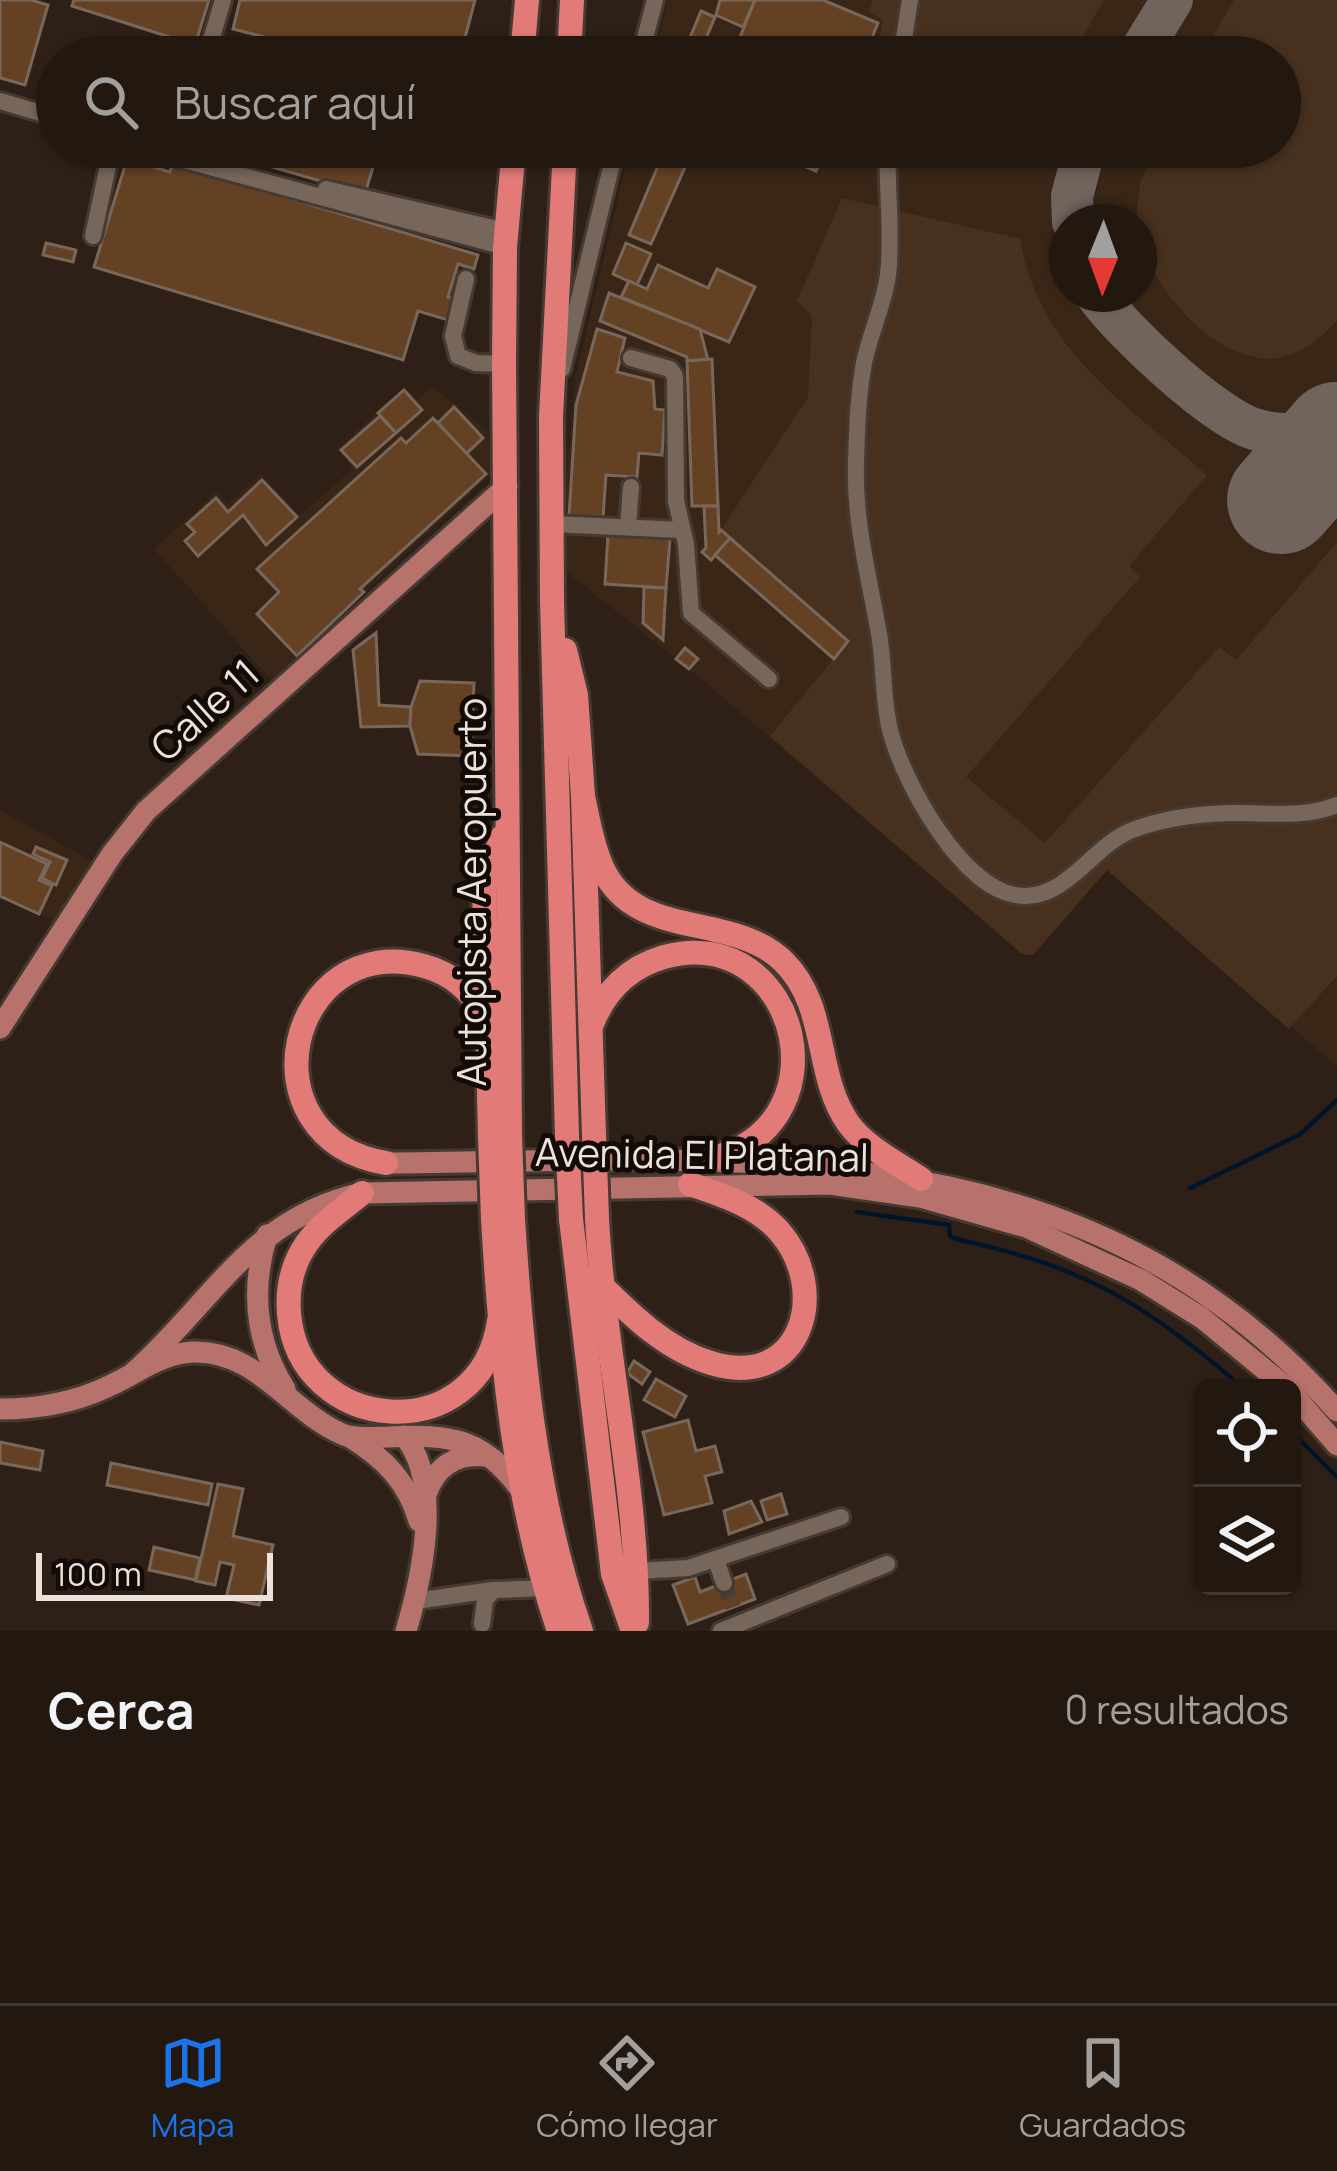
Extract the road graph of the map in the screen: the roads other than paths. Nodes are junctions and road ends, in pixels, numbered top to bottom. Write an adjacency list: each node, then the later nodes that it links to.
1 (223, 0): 6 (street)
2 (526, 0): 7 (highway)
3 (572, 0): 8 (highway)
4 (655, 0): 9 (street)
5 (910, 0): 10 (street)
6 (212, 36)
7 (523, 36)
8 (570, 36)
9 (646, 36)
10 (904, 36)
11 (0, 100): 12 (street)
12 (36, 111)
13 (108, 168): 20 (street)
14 (219, 168): 21 (street)
15 (257, 168): 21 (street)
16 (512, 168): 21 (highway, Autopista Aeropuerto)
17 (564, 168): 25 (highway)
18 (611, 168): 25 (street)
19 (888, 168): 34 (street)
20 (93, 236)
21 (506, 239): 24 (highway, Autopista Aeropuerto)
22 (466, 279): 24 (street)
23 (631, 358): 30 (street)
24 (504, 364): 26 (highway, Autopista Aeropuerto)
25 (551, 417): 28 (highway)
26 (507, 486): 35 (highway, Autopista Aeropuerto); 37 (main road, Calle 11)
27 (631, 487): 29 (street)
28 (553, 524): 29 (street); 31 (highway)
29 (628, 527): 30 (street)
30 (681, 530): 32 (street)
31 (552, 602): 33 (highway); 44 (highway, bridge)
32 (769, 679)
33 (583, 796): 38 (highway); 42 (highway)
34 (1337, 805)
35 (507, 823): 36 (highway); 39 (highway, Autopista Aeropuerto)
36 (485, 1018): 39 (highway); 40 (highway)
37 (0, 1028)
38 (591, 1039): 41 (highway); 44 (highway, bridge)
39 (500, 1136): 45 (highway, Autopista Aeropuerto, bridge)
40 (386, 1163): 41 (main road, Avenida El Platanal)
41 (695, 1172): 42 (main road, Avenida El Platanal); 43 (main road, Avenida El Platanal); 47 (highway); 50 (main road, Avenida El Platanal)
42 (921, 1179): 54 (main road, Avenida El Platanal)
43 (362, 1193): 46 (main road, Avenida El Platanal); 48 (highway)
44 (584, 1218): 47 (highway); 74 (highway)
45 (503, 1219): 48 (highway); 73 (highway, Autopista Aeropuerto)
46 (267, 1234): 49 (main road, Avenida El Platanal); 51 (main road)
47 (600, 1284): 65 (highway)
48 (499, 1321): 59 (highway)
49 (133, 1373): 51 (main road, Avenida El Platanal); 53 (main road, Avenida El Platanal)
50 (1276, 1379)
51 (292, 1399): 56 (main road, Avenida El Platanal)
52 (1301, 1403): 57 (main road, Avenida El Platanal)
53 (0, 1409)
54 (1337, 1411)
55 (404, 1436): 56 (main road); 58 (main road); 60 (main road)
56 (349, 1437): 62 (main road, Avenida El Platanal)
57 (1337, 1445)
58 (492, 1457): 59 (main road); 60 (main road)
59 (524, 1495): 67 (highway)
60 (425, 1498): 62 (main road)
61 (842, 1517): 63 (street)
62 (423, 1543): 69 (main road)
63 (716, 1560): 65 (street); 66 (street)
64 (887, 1564): 75 (street)
65 (638, 1570): 74 (highway)
66 (724, 1582)
67 (546, 1588): 68 (street); 72 (highway)
68 (494, 1590): 69 (street); 70 (street)
69 (415, 1601): 71 (main road)
70 (482, 1624)
71 (406, 1631)
72 (559, 1631)
73 (580, 1631)
74 (635, 1631)
75 (721, 1631)

